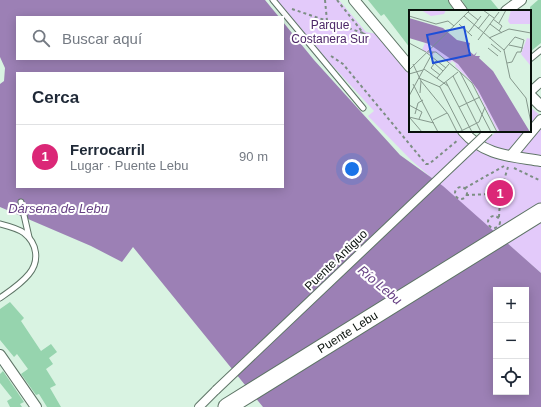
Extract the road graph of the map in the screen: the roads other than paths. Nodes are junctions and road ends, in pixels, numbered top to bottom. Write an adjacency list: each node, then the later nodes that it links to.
1 (273, 0): 14 (lane)
2 (354, 0): 9 (street)
3 (454, 0): 5 (street)
4 (521, 0): 6 (street)
5 (461, 10)
6 (507, 10)
7 (541, 50): 8 (lane)
8 (531, 58)
9 (409, 66)
10 (541, 82): 11 (street)
11 (531, 93)
12 (531, 95): 13 (street)
13 (541, 106)
14 (364, 108)
15 (541, 120): 18 (street)
16 (488, 132): 29 (street, Puente Antiguo, bridge)
17 (466, 135): 18 (street)
18 (510, 160): 19 (street)
19 (541, 161)
20 (21, 202): 23 (lane)
21 (541, 212): 27 (main road, Puente Lebu)
22 (0, 224): 23 (lane)
23 (29, 238): 24 (lane)
24 (0, 298)
25 (0, 355): 26 (street)
26 (3, 366): 28 (street)
27 (230, 405)
28 (36, 407)
29 (199, 407)

